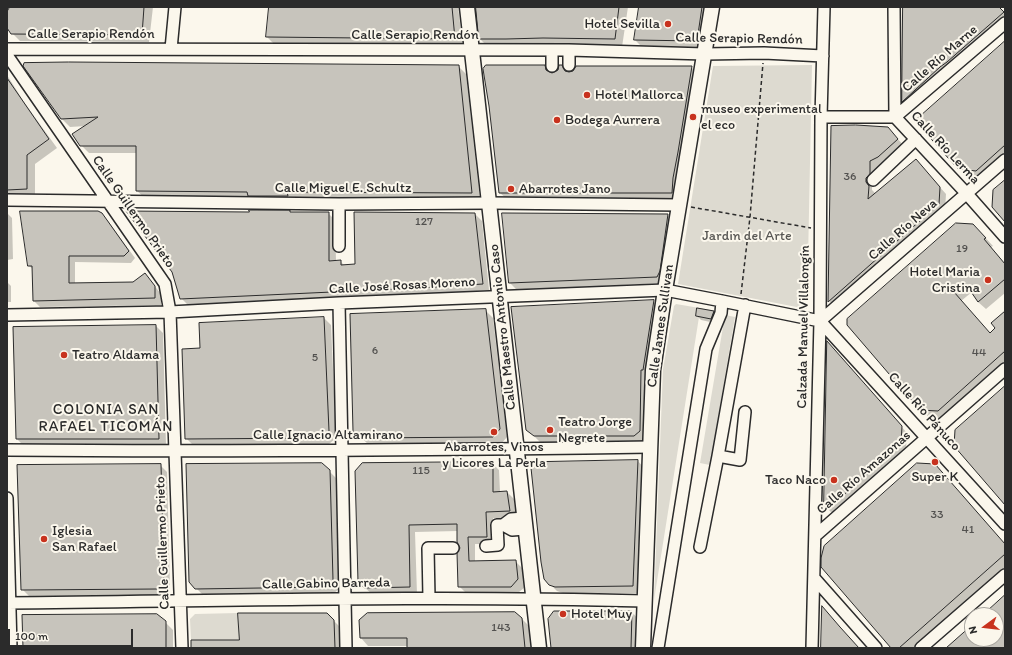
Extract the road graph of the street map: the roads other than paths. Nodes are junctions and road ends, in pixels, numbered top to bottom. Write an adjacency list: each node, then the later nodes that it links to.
1 (175, 7): 7 (street)
2 (467, 7): 9 (main road, Calle Maestro Antonio Caso)
3 (712, 7): 12 (main road, Calle James Sullivan)
4 (824, 7): 14 (street, Calzada Manuel Villalongín)
5 (894, 7): 18 (street)
6 (1005, 23): 18 (street, Calle Río Marne)
7 (171, 48): 8 (street, Calle Serapio Rendón); 9 (street, Calle Serapio Rendón)
8 (7, 49)
9 (472, 50): 10 (street, Calle Serapio Rendón); 25 (main road, Calle Maestro Antonio Caso)
10 (552, 50): 11 (street, Calle Serapio Rendón); 16 (street)
11 (569, 50): 12 (street, Calle Serapio Rendón); 15 (street)
12 (705, 54): 14 (street, Calle Serapio Rendón); 27 (main road, Calle James Sullivan)
13 (7, 55): 24 (street, Calle Guillermo Prieto)
14 (823, 56): 17 (street, Calzada Manuel Villalongín)
15 (569, 65)
16 (552, 66)
17 (821, 117): 18 (street, Calle Río Lerma); 37 (street, Calzada Manuel Villalongín)
18 (896, 117): 19 (street, Calle Río Lerma)
19 (916, 139): 21 (street); 22 (street, Calle Río Lerma)
20 (1005, 160): 22 (street, Calle Río Neva)
21 (873, 180)
22 (967, 194): 28 (street, Calle Río Lerma); 37 (street, Calle Río Neva)
23 (7, 200): 24 (street, Calle Miguel E. Schultz)
24 (107, 201): 26 (street, Calle Miguel E. Schultz); 35 (street, Calle Guillermo Prieto)
25 (490, 203): 26 (street, Calle Miguel E. Schultz); 27 (street, Calle Miguel E. Schultz); 31 (main road, Calle Maestro Antonio Caso)
26 (339, 204): 29 (street)
27 (679, 205): 30 (main road, Calle James Sullivan)
28 (1005, 237)
29 (339, 246)
30 (665, 290): 31 (street, Calle José Rosas Moreno); 32 (street, Calle José Rosas Moreno); 41 (main road, Calle James Sullivan)
31 (499, 296): 33 (street, Calle José Rosas Moreno); 42 (main road, Calle Maestro Antonio Caso)
32 (722, 300): 34 (street, Calle José Rosas Moreno); 67 (street)
33 (339, 303): 35 (street, Calle José Rosas Moreno); 45 (street)
34 (742, 305): 37 (street, Calle José Rosas Moreno); 46 (street)
35 (170, 312): 36 (street, Calle José Rosas Moreno); 44 (street, Calle Guillermo Prieto)
36 (7, 315)
37 (820, 321): 40 (street, Calle Río Pánuco); 50 (street, Calzada Manuel Villalongín)
38 (1005, 369): 40 (street, Calle Río Amazonas)
39 (746, 412): 46 (street)
40 (927, 438): 49 (street, Calle Río Pánuco); 50 (street, Calle Río Amazonas)
41 (650, 447): 42 (street, Calle Ignacio Altamirano); 60 (main road, Calle James Sullivan)
42 (516, 449): 45 (street, Calle Ignacio Altamirano); 48 (main road, Calle Maestro Antonio Caso)
43 (7, 450): 44 (street, Calle Ignacio Altamirano)
44 (174, 451): 45 (street, Calle Ignacio Altamirano); 59 (street, Calle Guillermo Prieto)
45 (342, 451): 58 (street)
46 (718, 456): 52 (street)
47 (7, 498): 61 (street)
48 (525, 523): 51 (street); 57 (main road, Calle Maestro Antonio Caso)
49 (1005, 524)
50 (815, 536): 55 (street, Calzada Manuel Villalongín)
51 (486, 546)
52 (700, 547)
53 (453, 548): 56 (street)
54 (1005, 575): 70 (street)
55 (814, 578): 68 (street, Calzada Manuel Villalongín); 69 (street)
56 (429, 598): 57 (street, Calle Gabino Barreda); 58 (street, Calle Gabino Barreda)
57 (534, 598): 60 (street, Calle Gabino Barreda); 65 (main road, Calle Maestro Antonio Caso)
58 (345, 599): 59 (street, Calle Gabino Barreda); 64 (street)
59 (180, 601): 61 (street, Calle Gabino Barreda); 63 (street, Calle Guillermo Prieto)
60 (645, 601): 66 (main road, Calle James Sullivan)
61 (9, 603): 62 (street)
62 (12, 648)
63 (182, 648)
64 (346, 648)
65 (539, 648)
66 (643, 648)
67 (658, 648)
68 (812, 648)
69 (876, 648)
70 (921, 648)

